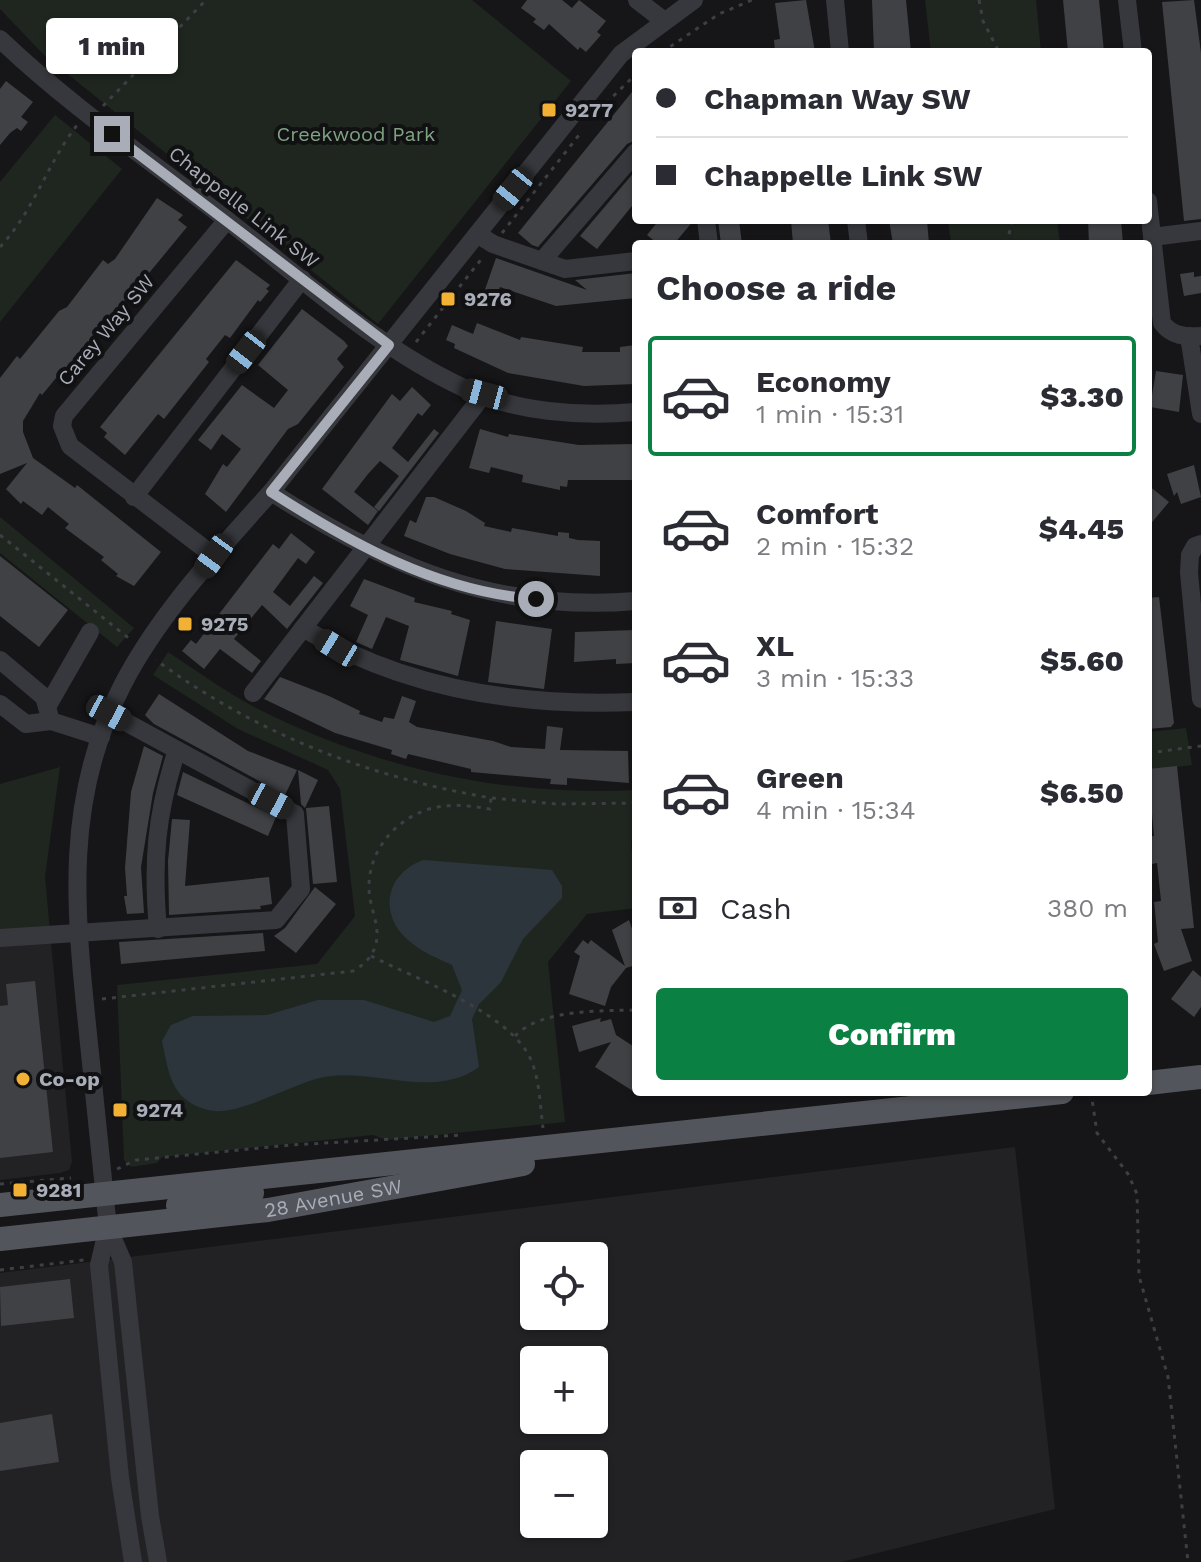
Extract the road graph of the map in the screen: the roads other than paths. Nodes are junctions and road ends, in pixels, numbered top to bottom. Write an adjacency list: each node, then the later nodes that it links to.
1 (637, 0): 5 (street)
2 (694, 0): 5 (street)
3 (835, 0): 7 (street)
4 (1127, 0): 8 (street)
5 (663, 20): 14 (street)
6 (0, 39): 10 (street, Chappelle Link SW)
7 (840, 48)
8 (1133, 48)
9 (632, 157): 15 (street)
10 (227, 220): 17 (street, Chappelle Link SW); 24 (street, Carey Way SW)
11 (1151, 224): 13 (street)
12 (1201, 231): 13 (street)
13 (1152, 237): 18 (street)
14 (485, 239): 15 (street); 19 (street)
15 (542, 261): 16 (street)
16 (632, 261)
17 (302, 279): 19 (street, Chappelle Link SW); 24 (street)
18 (1195, 336): 22 (street)
19 (389, 345): 20 (street, Chappelle Link SW); 23 (street)
20 (484, 394): 21 (street, Chappelle Link SW); 26 (street)
21 (632, 412)
22 (1201, 414)
23 (271, 492): 26 (street); 27 (street)
24 (134, 497): 27 (street, Carey Way SW)
25 (1201, 544): 31 (street)
26 (364, 548): 28 (street); 29 (street)
27 (214, 556): 37 (street)
28 (632, 601)
29 (303, 628): 33 (street); 35 (street)
30 (90, 632): 38 (street)
31 (1198, 636): 34 (street)
32 (0, 660): 38 (street)
33 (253, 693)
34 (1201, 699)
35 (632, 702)
36 (0, 704): 38 (street)
37 (109, 713): 39 (street); 40 (street)
38 (49, 714): 39 (street)
39 (101, 737): 42 (street)
40 (177, 750): 41 (street); 41 (street)
41 (158, 929): 42 (street)
42 (78, 931): 43 (street); 49 (street)
43 (0, 938)
44 (1201, 1077): 45 (main road)
45 (1152, 1083)
46 (1026, 1096): 47 (main road, 28 Avenue SW)
47 (663, 1136): 48 (main road, 28 Avenue SW); 51 (main road, 28 Avenue SW)
48 (383, 1164): 49 (main road, 28 Avenue SW); 51 (main road)
49 (105, 1193): 50 (main road, 28 Avenue SW); 51 (street)
50 (0, 1205)
51 (108, 1227): 52 (main road, 28 Avenue SW); 53 (street); 54 (street)
52 (0, 1239)
53 (133, 1562)
54 (158, 1562)

